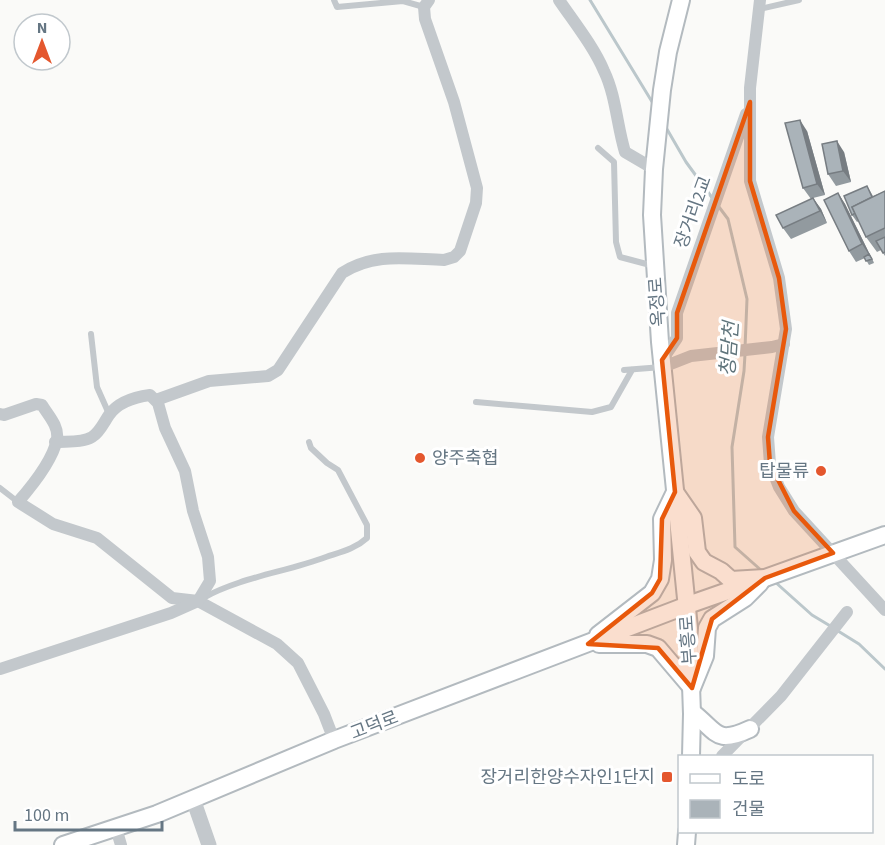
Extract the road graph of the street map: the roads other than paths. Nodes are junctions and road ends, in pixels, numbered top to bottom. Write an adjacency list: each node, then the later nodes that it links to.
1 (334, 0): 5 (lane)
2 (559, 0): 9 (street)
3 (681, 0): 9 (main road, 옥정로)
4 (799, 0): 6 (lane)
5 (427, 4): 16 (street)
6 (760, 5): 7 (street)
7 (750, 102): 12 (street); 13 (street, 장거리2교)
8 (598, 148): 10 (lane)
9 (655, 163): 10 (main road, 옥정로)
10 (654, 266): 13 (main road, 옥정로)
11 (91, 334): 19 (lane)
12 (778, 346): 13 (street); 26 (street)
13 (662, 364): 15 (lane); 23 (main road, 옥정로)
14 (624, 370): 15 (lane)
15 (632, 370): 17 (lane)
16 (156, 400): 19 (street); 28 (street)
17 (476, 402)
18 (0, 414): 20 (street)
19 (109, 414): 20 (street)
20 (55, 442): 24 (street)
21 (309, 442): 28 (lane)
22 (0, 488): 24 (lane)
23 (675, 492): 27 (main road); 29 (main road, 옥정로); 32 (main road)
24 (18, 502): 28 (street)
25 (885, 535): 26 (main road)
26 (833, 553): 27 (main road, 부흥로); 30 (street)
27 (765, 578): 29 (main road, 부흥로); 34 (main road)
28 (198, 601): 33 (street); 37 (street)
29 (686, 606): 32 (main road, 고덕로); 34 (main road, 부흥로)
30 (885, 610)
31 (847, 612): 36 (street)
32 (588, 644): 34 (main road); 37 (main road, 고덕로)
33 (0, 669)
34 (692, 688): 35 (main road, 부흥로)
35 (692, 711): 36 (main road); 38 (main road, 부흥로)
36 (750, 729): 39 (street)
37 (334, 740): 40 (main road, 고덕로)
38 (691, 755)
39 (723, 755)
40 (193, 799): 41 (main road, 고덕로); 44 (street)
41 (116, 828): 42 (main road, 고덕로); 43 (street)
42 (63, 845)
43 (121, 845)
44 (209, 845)

